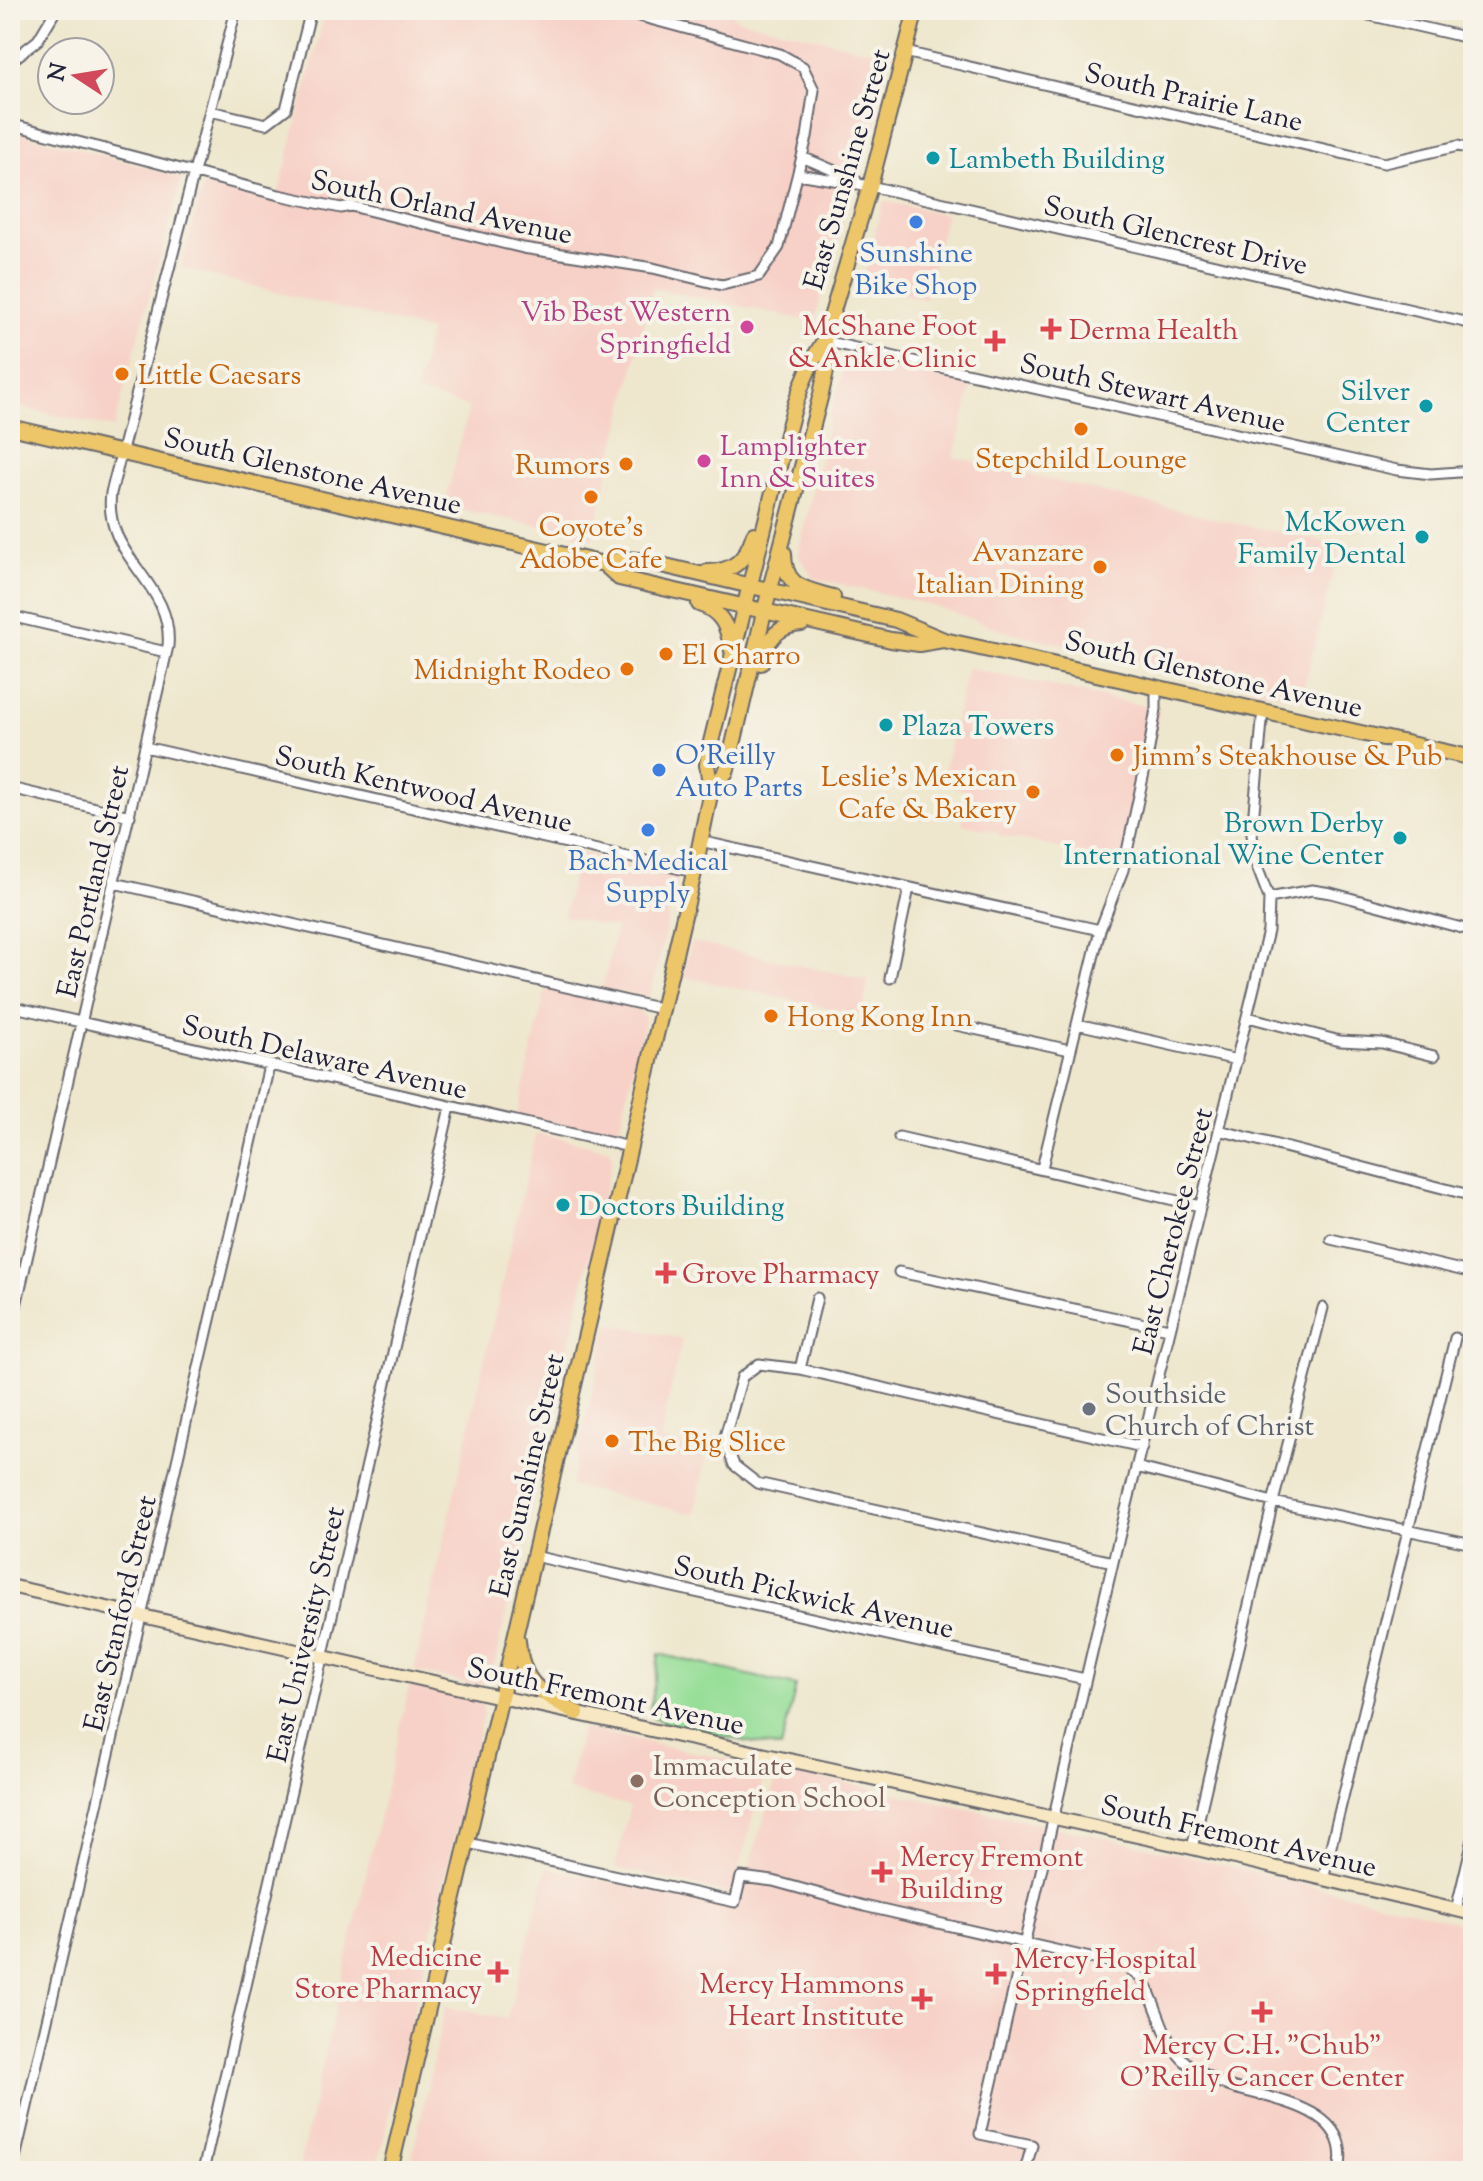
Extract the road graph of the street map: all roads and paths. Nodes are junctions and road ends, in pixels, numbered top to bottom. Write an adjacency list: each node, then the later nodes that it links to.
1 (56, 10): 9 (street)
2 (236, 10): 10 (street, East Portland Street)
3 (311, 10): 10 (street)
4 (617, 10): 13 (street, South Orland Avenue)
5 (916, 10): 8 (main road, East Sunshine Street)
6 (1347, 10): 7 (street)
7 (1473, 39)
8 (905, 52): 12 (street, South Prairie Lane); 16 (main road, East Sunshine Street)
9 (10, 62)
10 (210, 111): 14 (street, East Portland Street)
11 (10, 124): 14 (street, South Orland Avenue)
12 (1473, 150)
13 (802, 157): 15 (street, South Orland Avenue); 16 (street)
14 (194, 171): 15 (street, South Orland Avenue); 21 (street, East Portland Street)
15 (798, 174): 16 (street)
16 (870, 186): 17 (street, South Glencrest Drive); 18 (main road, East Sunshine Street)
17 (1473, 324)
18 (824, 341): 19 (main road, East Sunshine Street); 22 (street, South Stewart Avenue); 23 (main road, East Sunshine Street)
19 (791, 424): 25 (main road); 27 (main road, East Sunshine Street)
20 (10, 427): 21 (main road, South Glenstone Avenue)
21 (121, 452): 24 (main road, South Glenstone Avenue); 35 (street, East Portland Street)
22 (1473, 471)
23 (785, 533): 28 (main road, East Sunshine Street); 32 (main road)
24 (604, 564): 25 (main road, South Glenstone Avenue); 26 (main road, South Glenstone Avenue)
25 (690, 572): 27 (main road, South Glenstone Avenue)
26 (631, 581): 29 (main road, South Glenstone Avenue); 36 (main road)
27 (749, 587): 28 (main road, South Glenstone Avenue); 29 (main road, East Sunshine Street)
28 (770, 592): 30 (main road, East Sunshine Street); 32 (main road, South Glenstone Avenue)
29 (744, 608): 30 (main road, South Glenstone Avenue); 36 (main road, East Sunshine Street)
30 (764, 612): 33 (main road, South Glenstone Avenue); 41 (main road, East Sunshine Street)
31 (10, 616): 35 (street)
32 (896, 620): 34 (main road, South Glenstone Avenue)
33 (816, 624): 34 (main road, South Glenstone Avenue); 41 (main road)
34 (944, 640): 37 (main road, South Glenstone Avenue)
35 (166, 652): 39 (street, East Portland Street)
36 (732, 657): 43 (main road, East Sunshine Street)
37 (1156, 688): 38 (main road, South Glenstone Avenue); 50 (street)
38 (1263, 710): 40 (main road, South Glenstone Avenue); 49 (street, East Cherokee Street)
39 (145, 747): 44 (street, East Portland Street); 46 (street, South Kentwood Avenue)
40 (1473, 758)
41 (729, 762): 43 (main road, East Sunshine Street)
42 (10, 788): 44 (street)
43 (711, 790): 45 (main road, East Sunshine Street)
44 (130, 816): 47 (street, East Portland Street)
45 (700, 841): 46 (main road, East Sunshine Street); 48 (street)
46 (694, 872): 54 (main road, East Sunshine Street)
47 (114, 883): 54 (street); 56 (street, East Portland Street)
48 (909, 888): 50 (street); 52 (street)
49 (1269, 898): 51 (street); 55 (street, East Cherokee Street)
50 (1100, 930): 57 (street)
51 (1473, 931)
52 (890, 978)
53 (10, 1006): 56 (street, South Delaware Avenue)
54 (662, 1009): 66 (main road, East Sunshine Street)
55 (1248, 1017): 60 (street); 61 (street, East Cherokee Street)
56 (82, 1023): 62 (street, South Delaware Avenue); 76 (street, East Portland Street)
57 (1077, 1024): 59 (street); 61 (street)
58 (956, 1025): 59 (street)
59 (1070, 1050): 67 (street)
60 (1434, 1056)
61 (1237, 1060): 64 (street, East Cherokee Street)
62 (269, 1066): 63 (street, South Delaware Avenue); 87 (street, East Stanford Street)
63 (450, 1107): 66 (street, South Delaware Avenue); 89 (street, East University Street)
64 (1219, 1130): 68 (street); 69 (street, East Cherokee Street)
65 (899, 1137): 67 (street)
66 (630, 1147): 84 (main road, East Sunshine Street)
67 (1042, 1168): 69 (street)
68 (1473, 1196)
69 (1200, 1206): 75 (street, East Cherokee Street)
70 (1331, 1239): 72 (street)
71 (899, 1272): 75 (street)
72 (1473, 1273)
73 (817, 1298): 78 (street)
74 (1323, 1308): 81 (street)
75 (1169, 1329): 79 (street, East Cherokee Street)
76 (10, 1332)
77 (1455, 1338): 82 (street)
78 (800, 1369): 79 (street); 85 (street)
79 (1142, 1447): 80 (street, East Cherokee Street)
80 (1136, 1467): 81 (street); 85 (street, East Cherokee Street)
81 (1273, 1502): 82 (street); 96 (street)
82 (1408, 1529): 83 (street); 97 (street)
83 (1473, 1544)
84 (534, 1556): 88 (main road, East Sunshine Street); 90 (street, South Pickwick Avenue)
85 (1113, 1562): 90 (street, East Cherokee Street)
86 (10, 1586): 87 (main road, South Fremont Avenue)
87 (141, 1615): 89 (main road, South Fremont Avenue); 101 (street, East Stanford Street)
88 (517, 1631): 91 (main road, East Sunshine Street); 92 (main road)
89 (323, 1657): 91 (main road, South Fremont Avenue); 102 (street, East University Street)
90 (1085, 1679): 93 (street, East Cherokee Street)
91 (501, 1696): 92 (main road, South Fremont Avenue); 95 (main road, East Sunshine Street)
92 (577, 1713): 93 (main road, South Fremont Avenue)
93 (1052, 1818): 96 (main road, South Fremont Avenue); 100 (street, East Cherokee Street)
94 (1473, 1839): 98 (street)
95 (468, 1843): 100 (street); 103 (main road, East Sunshine Street)
96 (1192, 1848): 97 (main road, South Fremont Avenue)
97 (1323, 1879): 98 (main road, South Fremont Avenue)
98 (1456, 1910): 99 (main road, South Fremont Avenue)
99 (1473, 1914)
100 (1023, 1943): 104 (street, East Cherokee Street); 105 (street)
101 (12, 2171)
102 (203, 2171)
103 (390, 2171)
104 (1025, 2171)
105 (1339, 2171)

